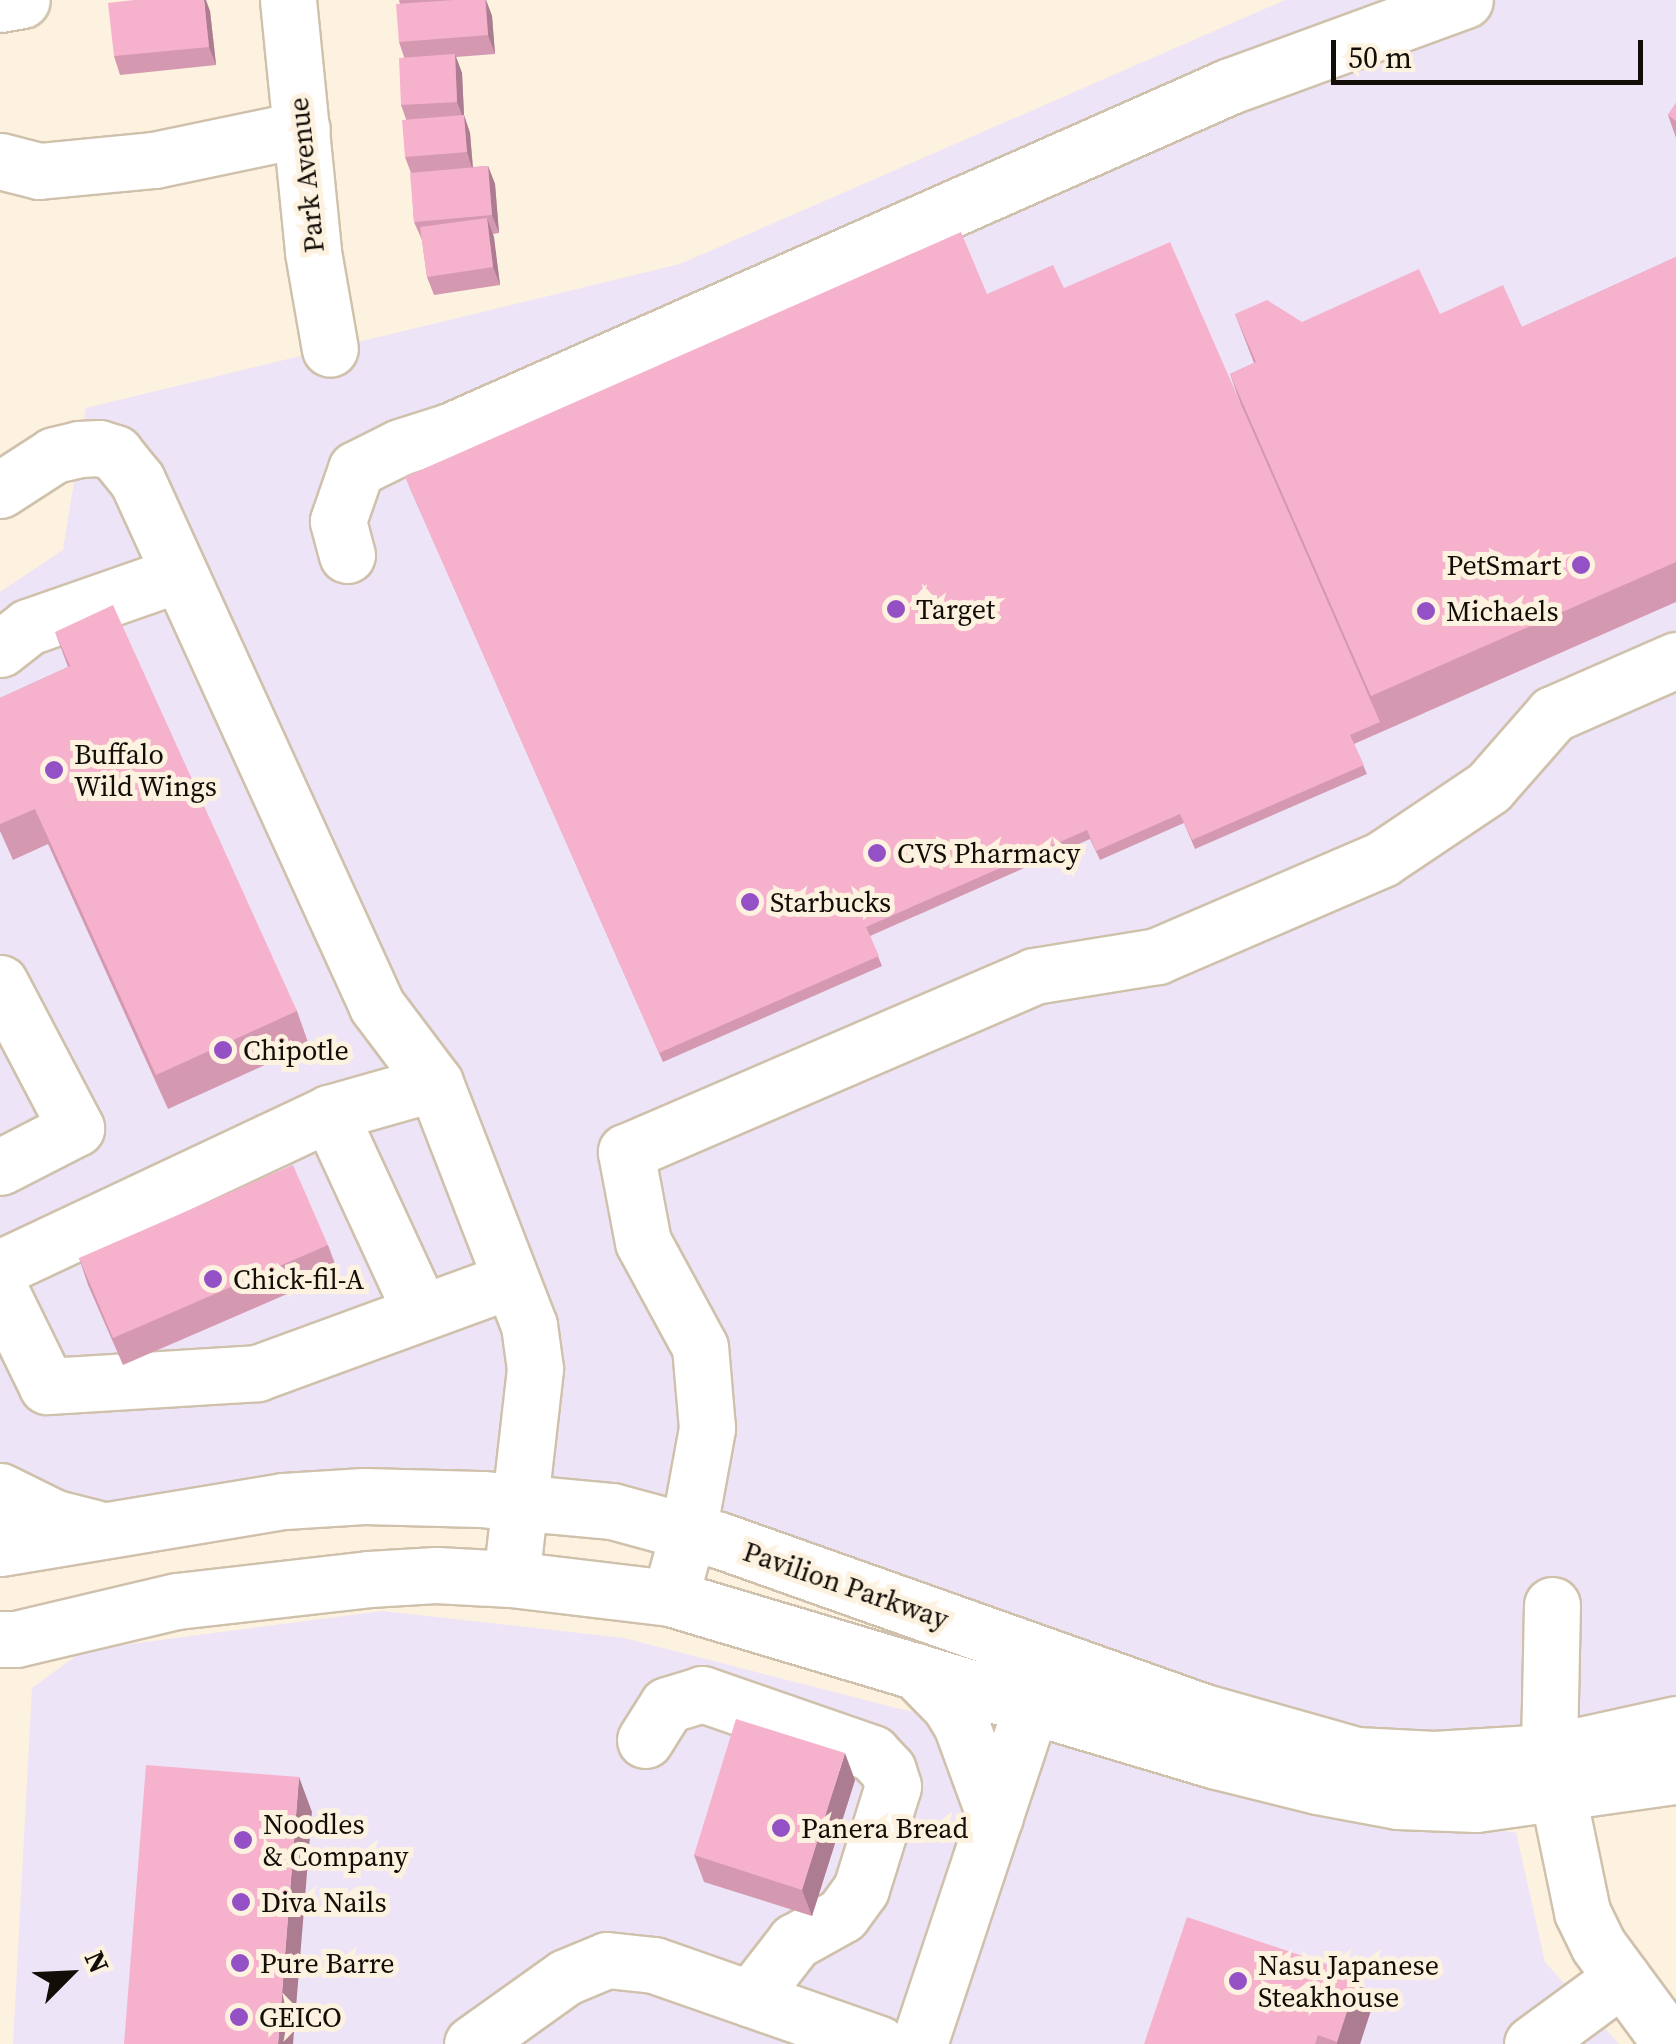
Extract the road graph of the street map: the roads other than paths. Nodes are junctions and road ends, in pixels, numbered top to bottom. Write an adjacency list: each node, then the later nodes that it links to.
1 (22, 0): 4 (main road)
2 (288, 0): 5 (main road, Park Avenue)
3 (1465, 0): 9 (main road)
4 (0, 4)
5 (302, 130): 6 (main road); 7 (main road, Park Avenue)
6 (0, 161)
7 (330, 349)
8 (0, 490): 10 (main road)
9 (347, 555)
10 (179, 574): 11 (main road); 14 (main road)
11 (0, 649)
12 (1676, 660): 24 (main road)
13 (0, 983): 16 (main road)
14 (435, 1083): 15 (main road); 18 (main road)
15 (328, 1112): 17 (main road); 20 (main road)
16 (0, 1167)
17 (0, 1268)
18 (511, 1280): 20 (main road); 22 (main road)
19 (0, 1290): 20 (main road)
20 (421, 1312)
21 (0, 1492): 23 (main road)
22 (519, 1502): 23 (main road, Pavilion Parkway); 24 (main road, Pavilion Parkway); 26 (main road)
23 (102, 1530): 25 (main road, Pavilion Parkway)
24 (688, 1532): 27 (main road); 31 (main road, Pavilion Parkway)
25 (0, 1548)
26 (511, 1579): 27 (main road, Pavilion Parkway); 29 (main road, Pavilion Parkway)
27 (670, 1598): 30 (main road, Pavilion Parkway)
28 (1552, 1605): 34 (main road)
29 (0, 1639)
30 (916, 1671): 31 (main road, Pavilion Parkway); 36 (main road)
31 (1040, 1681): 34 (main road, Pavilion Parkway); 36 (main road)
32 (1676, 1724): 34 (main road, Pavilion Parkway)
33 (645, 1740): 38 (main road)
34 (1552, 1774): 35 (main road, Pavilion Parkway); 37 (main road)
35 (1676, 1776)
36 (995, 1817): 41 (main road)
37 (1622, 1978): 42 (main road); 43 (main road)
38 (750, 1998): 39 (main road); 40 (main road)
39 (472, 2044)
40 (878, 2044)
41 (919, 2044)
42 (1532, 2044)
43 (1671, 2044)

